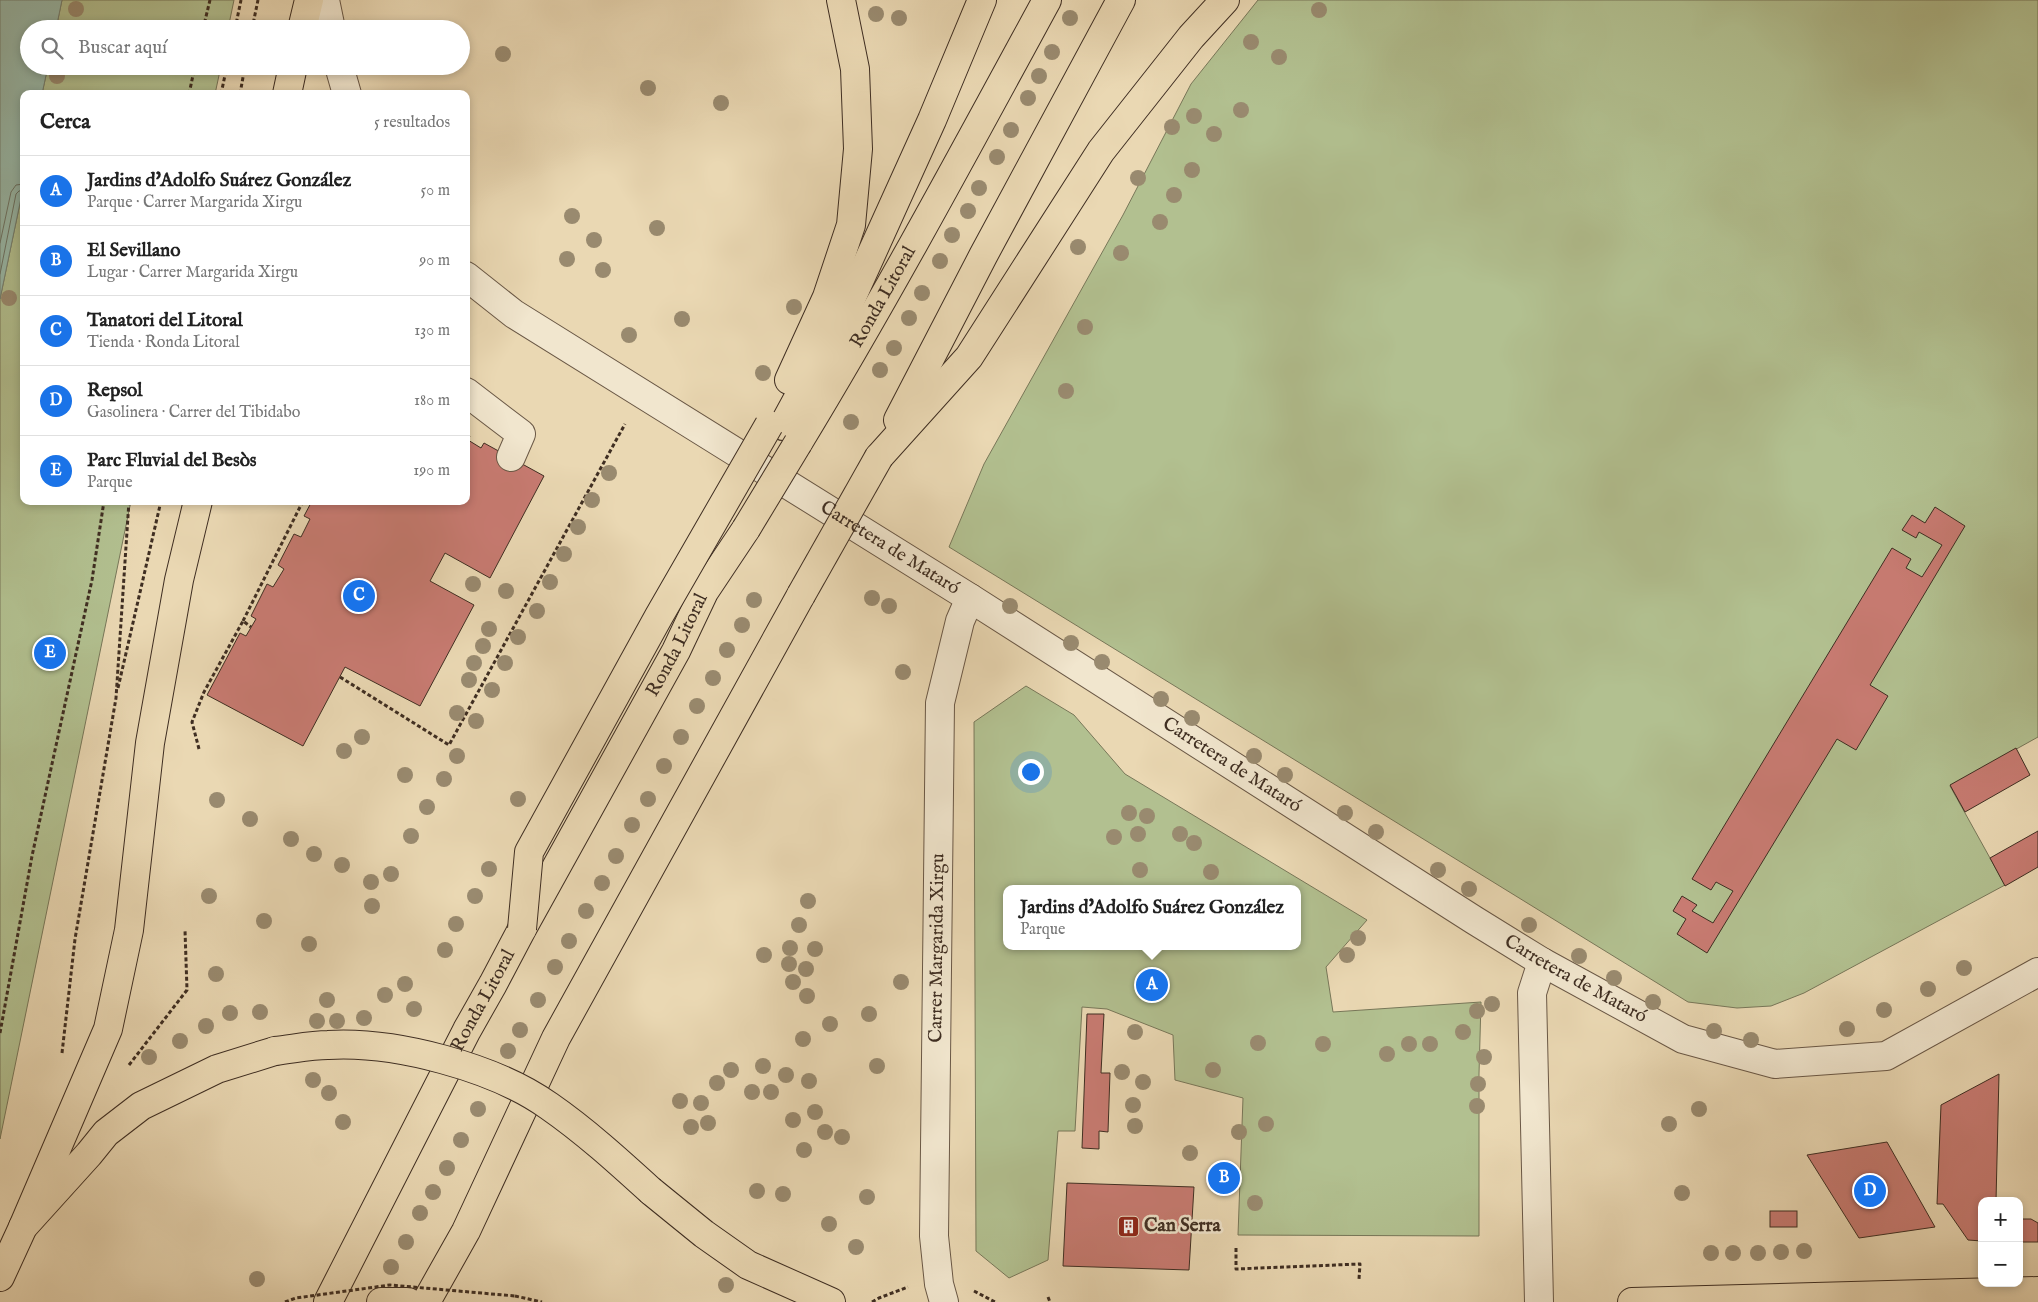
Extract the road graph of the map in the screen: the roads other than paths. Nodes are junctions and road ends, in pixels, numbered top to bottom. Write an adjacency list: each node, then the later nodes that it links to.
1 (308, 0): 8 (main road)
2 (325, 0): 9 (street)
3 (841, 0): 16 (main road)
4 (982, 0): 16 (main road)
5 (1047, 0): 16 (main road, Ronda Litoral)
6 (1121, 0): 18 (main road)
7 (1224, 0): 18 (main road)
8 (304, 20)
9 (329, 20)
10 (291, 75): 12 (main road)
11 (342, 75): 13 (street)
12 (288, 90)
13 (346, 90)
14 (470, 279): 20 (street, Carretera de Mataró)
15 (470, 395): 17 (street)
16 (783, 431): 21 (main road, Ronda Litoral, bridge); 21 (main road, bridge)
17 (511, 457)
18 (878, 457): 25 (main road, bridge)
19 (197, 505): 24 (main road)
20 (970, 598): 22 (street, Carretera de Mataró); 34 (street, Carrer Margarida Xirgu)
21 (522, 929): 28 (main road, Ronda Litoral)
22 (1542, 962): 23 (street, Carretera de Mataró); 35 (street)
23 (2038, 972)
24 (23, 1227): 26 (main road); 33 (main road, bridge)
25 (466, 1231): 31 (main road); 32 (main road)
26 (0, 1277)
27 (2038, 1291): 36 (main road)
28 (328, 1302)
29 (381, 1302): 30 (main road)
30 (408, 1302)
31 (426, 1302)
32 (443, 1302)
33 (831, 1302)
34 (944, 1302)
35 (1539, 1302)
36 (1632, 1302)

